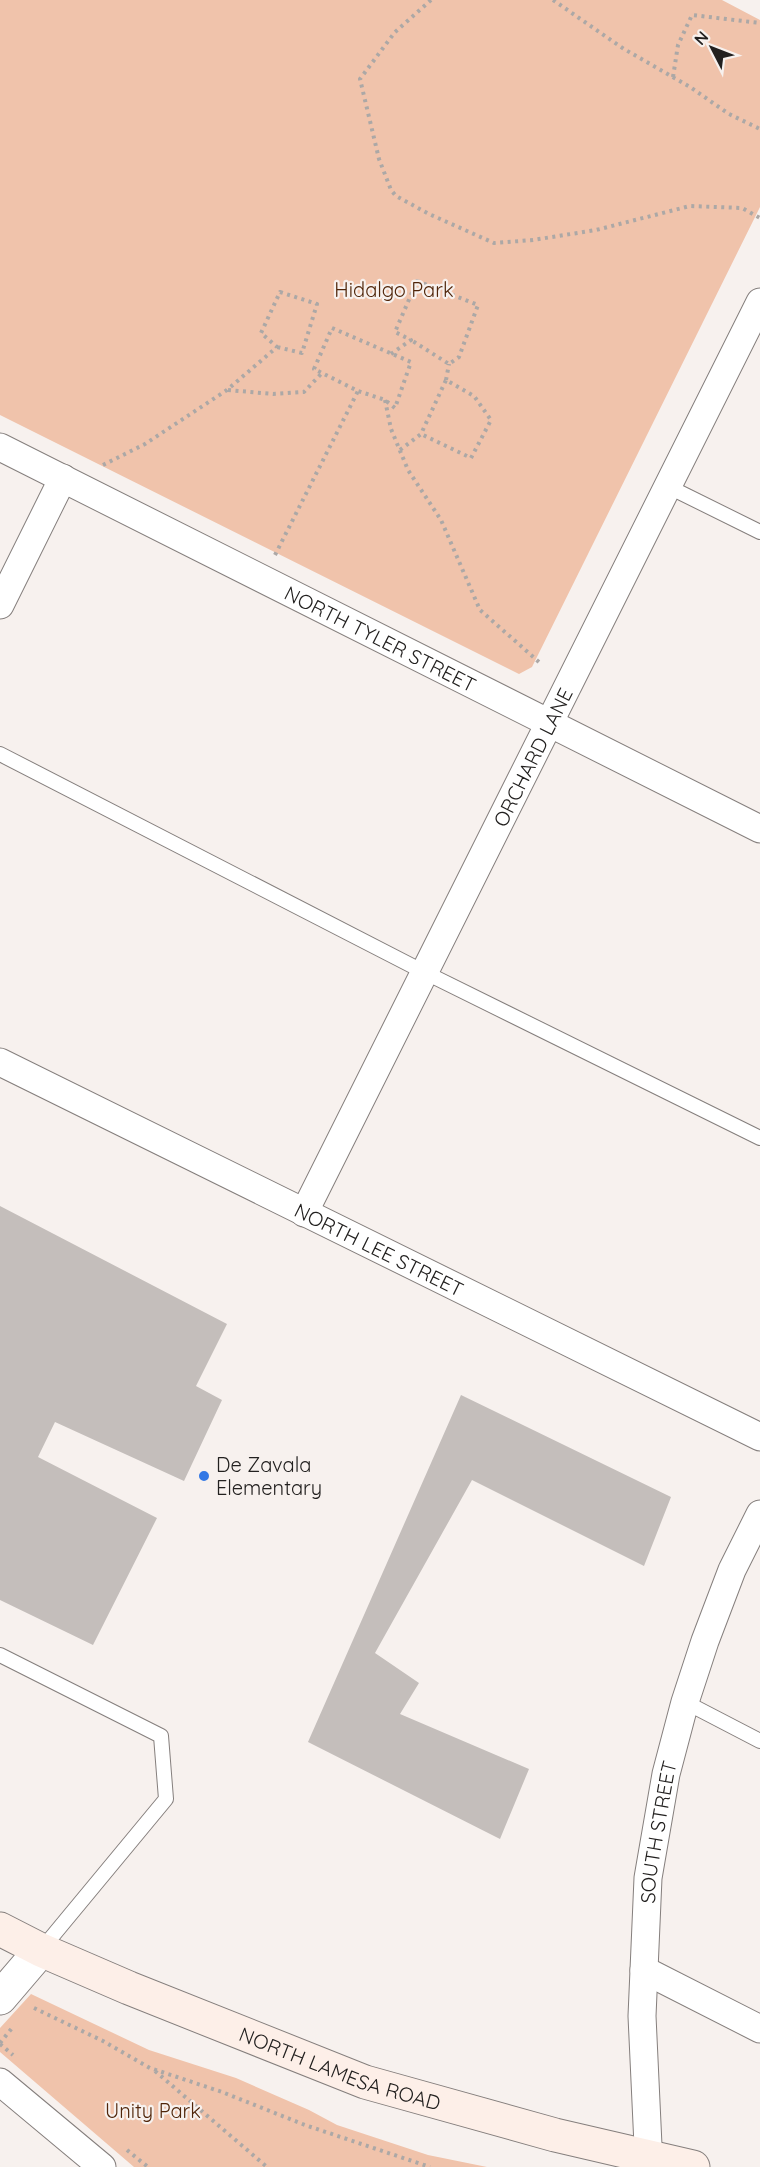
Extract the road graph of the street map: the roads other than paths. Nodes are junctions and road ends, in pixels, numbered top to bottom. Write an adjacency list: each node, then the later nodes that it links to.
1 (760, 302): 4 (street, ORCHARD LANE)
2 (0, 447): 3 (street, NORTH TYLER STREET)
3 (66, 480): 6 (street); 7 (street, NORTH TYLER STREET)
4 (667, 486): 5 (lane); 7 (street, ORCHARD LANE)
5 (760, 532)
6 (0, 605)
7 (548, 724): 9 (street, NORTH TYLER STREET); 10 (street, ORCHARD LANE)
8 (0, 754): 10 (lane)
9 (760, 829)
10 (424, 972): 12 (lane); 13 (street, ORCHARD LANE)
11 (0, 1062): 13 (street, NORTH LEE STREET)
12 (760, 1138)
13 (304, 1213): 14 (street, NORTH LEE STREET)
14 (760, 1437)
15 (760, 1514): 17 (street, SOUTH STREET)
16 (0, 1655): 20 (lane)
17 (685, 1702): 18 (lane); 21 (street, SOUTH STREET)
18 (760, 1741)
19 (0, 1929): 20 (main road, NORTH LAMESA ROAD)
20 (41, 1950): 22 (street); 25 (main road, NORTH LAMESA ROAD)
21 (644, 1970): 23 (street); 25 (street, SOUTH STREET)
22 (14, 2011)
23 (760, 2029)
24 (0, 2082): 26 (street)
25 (649, 2161): 27 (main road, NORTH LAMESA ROAD)
26 (102, 2167)
27 (693, 2167)

